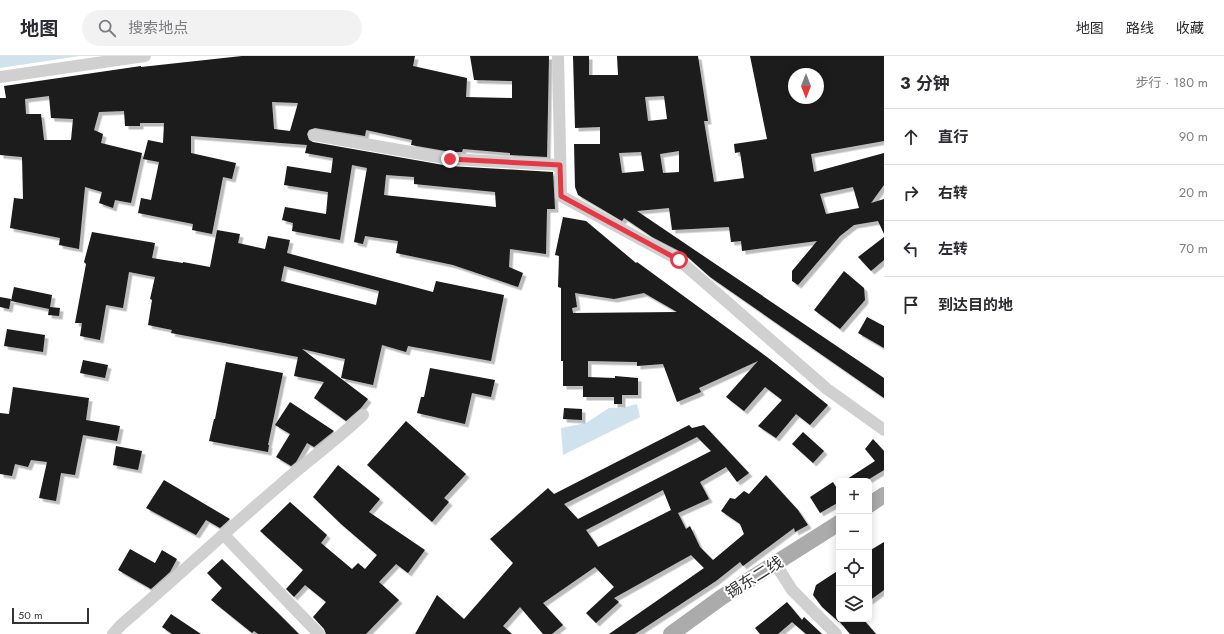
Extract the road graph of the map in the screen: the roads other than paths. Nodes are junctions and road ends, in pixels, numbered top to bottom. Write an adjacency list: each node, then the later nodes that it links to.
1 (145, 56): 3 (street)
2 (558, 56): 5 (street)
3 (0, 77)
4 (314, 135): 5 (street)
5 (560, 165): 7 (street)
6 (363, 415): 11 (street)
7 (884, 430)
8 (884, 495): 9 (main road)
9 (872, 503)
10 (836, 525): 12 (main road, 锡东二线)
11 (224, 535): 13 (street); 14 (street)
12 (775, 563): 15 (main road, 锡东二线); 16 (street)
13 (113, 634)
14 (319, 634)
15 (671, 634)
16 (836, 634)

